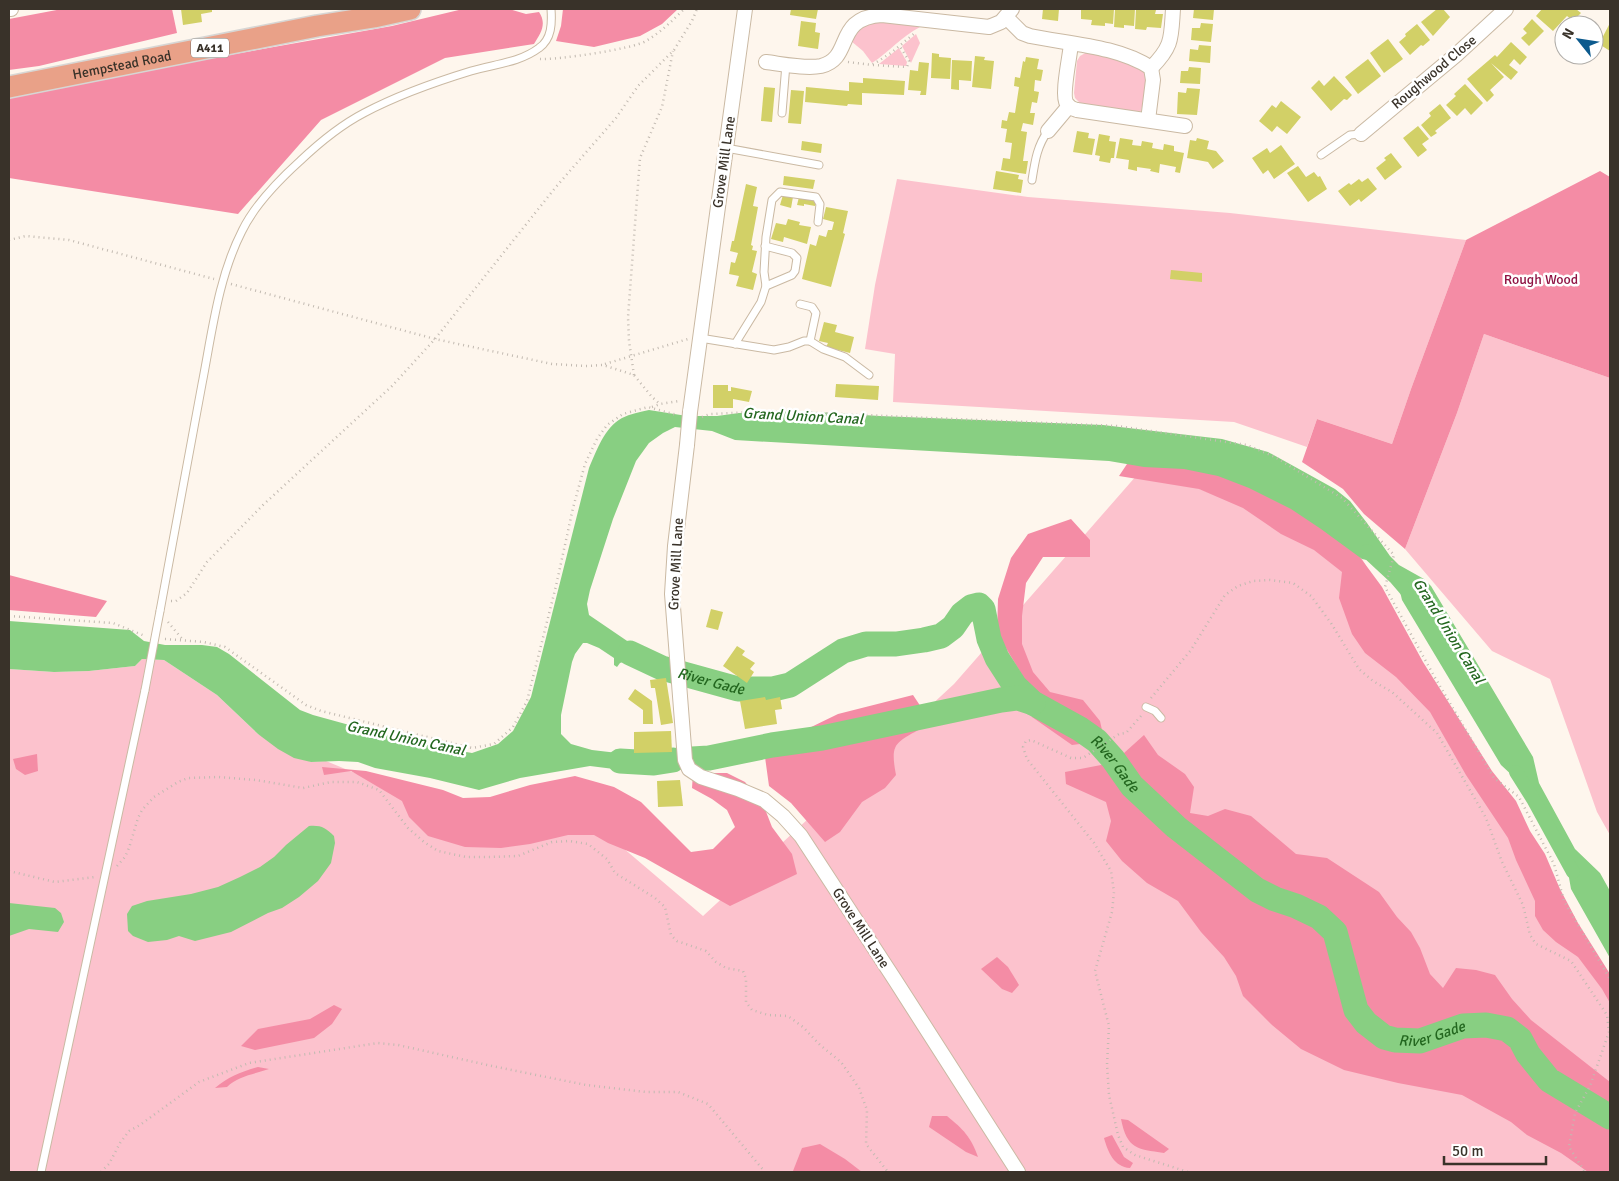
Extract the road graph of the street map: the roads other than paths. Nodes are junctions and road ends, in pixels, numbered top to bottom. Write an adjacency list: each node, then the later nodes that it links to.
1 (410, 9): 12 (main road, Hempstead Road / A411)
2 (551, 9): 33 (lane, bridge)
3 (745, 9): 19 (street, Grove Mill Lane)
4 (1173, 9): 11 (street)
5 (1506, 9): 18 (street, Roughwood Close)
6 (1009, 13): 7 (street); 8 (street)
7 (857, 14): 10 (street)
8 (1071, 44): 11 (street); 13 (street)
9 (766, 62): 10 (street)
10 (786, 64): 14 (lane)
11 (1151, 68): 15 (street)
12 (9, 87)
13 (1069, 106): 15 (street); 17 (street)
14 (782, 113)
15 (1148, 120): 16 (street)
16 (1185, 126)
17 (1048, 131): 22 (lane)
18 (1361, 134): 20 (lane)
19 (726, 148): 21 (lane); 27 (street, Grove Mill Lane)
20 (1321, 156)
21 (820, 165)
22 (1032, 180)
23 (818, 222): 24 (lane)
24 (765, 246): 25 (lane); 25 (lane)
25 (766, 286): 29 (lane)
26 (800, 304): 28 (lane)
27 (699, 338): 29 (lane); 34 (street, Grove Mill Lane, bridge)
28 (810, 341): 29 (lane); 30 (lane)
29 (736, 344)
30 (869, 375)
31 (1146, 707): 32 (lane)
32 (1161, 718)
33 (40, 1172)
34 (1018, 1172)

